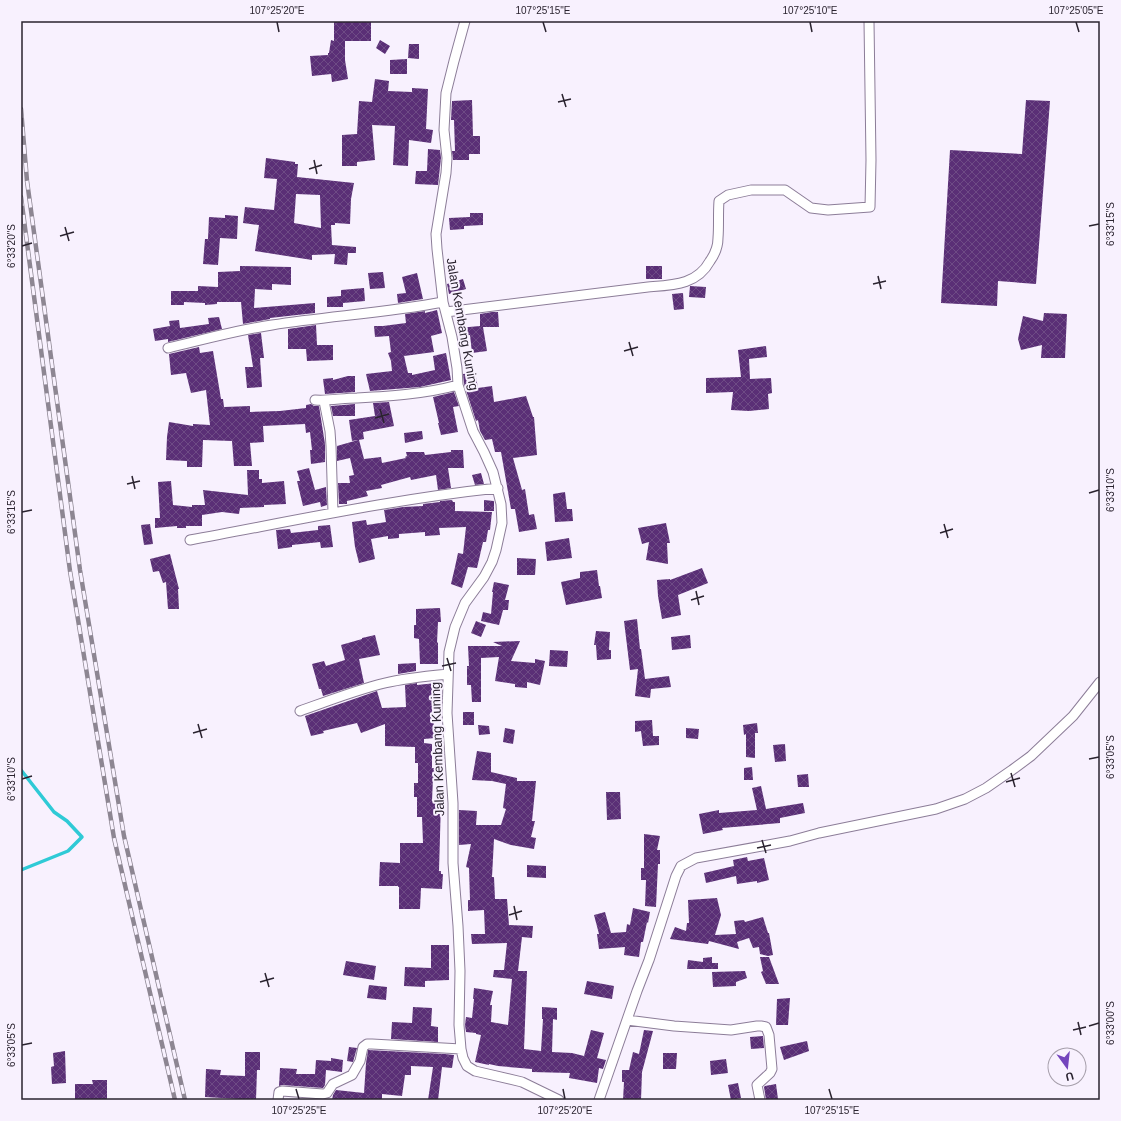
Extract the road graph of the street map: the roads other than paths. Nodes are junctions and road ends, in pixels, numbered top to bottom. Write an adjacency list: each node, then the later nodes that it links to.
1 (465, 21): 3 (street, Jalan Kembang Kuning)
2 (869, 21): 4 (street)
3 (443, 302): 4 (street, Jalan Kembang Kuning); 5 (street)
4 (446, 312): 6 (street, Jalan Kembang Kuning)
5 (168, 348)
6 (458, 385): 8 (street); 9 (street, Jalan Kembang Kuning)
7 (315, 400): 8 (street)
8 (324, 401): 10 (street)
9 (498, 488): 10 (street); 12 (street, Jalan Kembang Kuning)
10 (333, 513): 11 (street)
11 (190, 540)
12 (448, 674): 14 (street); 16 (street, Jalan Kembang Kuning)
13 (1100, 682): 15 (street)
14 (300, 710)
15 (627, 1020): 19 (street); 20 (street)
16 (461, 1049): 17 (street); 18 (street, Jalan Kembang Kuning)
17 (278, 1100)
18 (559, 1100)
19 (599, 1100)
20 (760, 1100)

